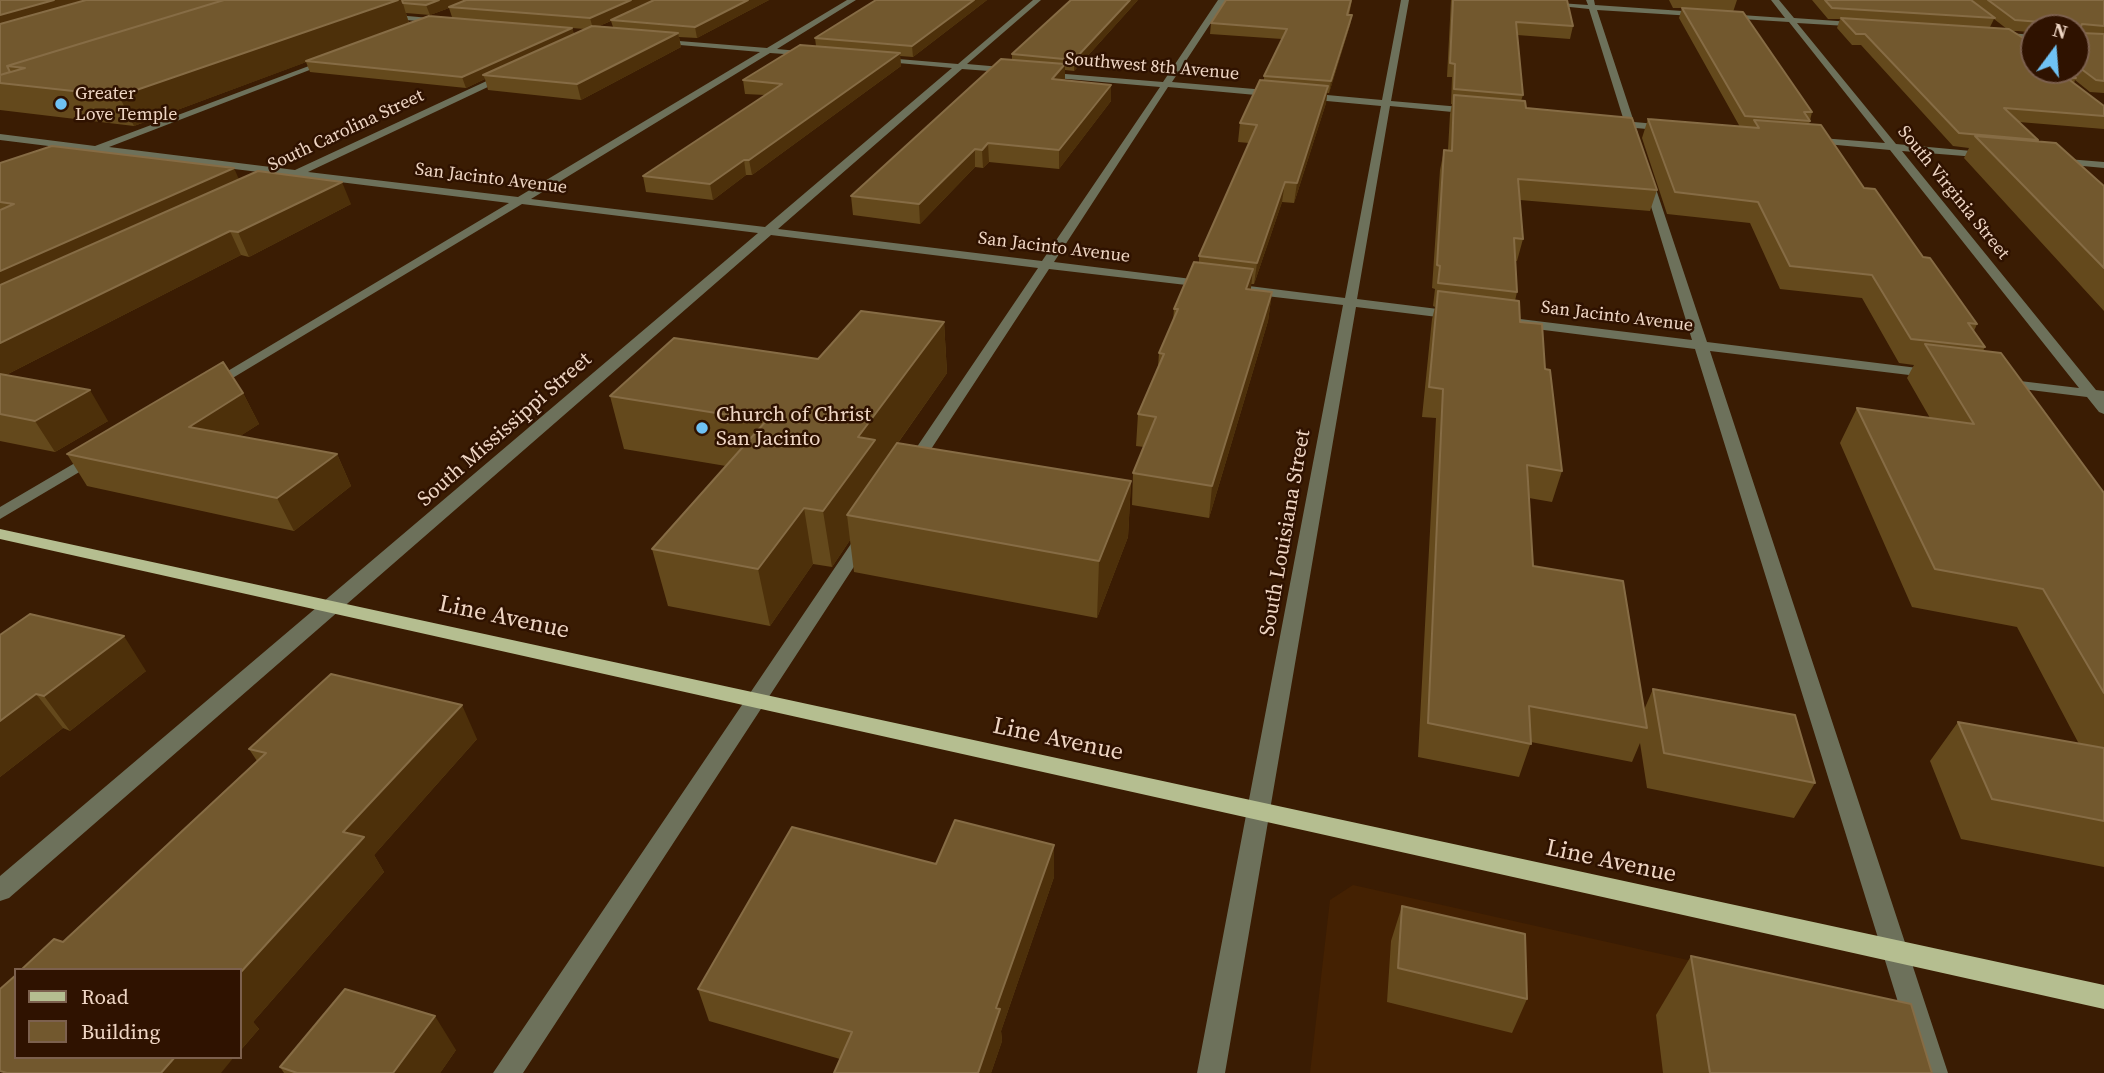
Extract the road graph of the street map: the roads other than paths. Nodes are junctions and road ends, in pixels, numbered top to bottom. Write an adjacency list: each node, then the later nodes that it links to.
1 (852, 0): 21 (street)
2 (1037, 0): 25 (street, South Mississippi Street)
3 (1222, 0): 27 (street)
4 (1405, 0): 28 (street, South Louisiana Street)
5 (1775, 0): 11 (street, South Virginia Street)
6 (1537, 4): 7 (street)
7 (1591, 4): 11 (street); 31 (street)
8 (452, 12): 10 (street)
9 (374, 16): 10 (street)
10 (430, 20): 12 (street); 15 (street)
11 (1791, 20): 13 (street); 35 (street, South Virginia Street)
12 (457, 23)
13 (1872, 26)
14 (1997, 28): 17 (street)
15 (404, 30)
16 (1980, 33): 17 (street)
17 (2006, 35): 18 (street); 20 (street)
18 (2020, 36)
19 (647, 40): 21 (street)
20 (2020, 45)
21 (770, 50): 23 (street); 43 (street)
22 (340, 55): 36 (street)
23 (824, 55)
24 (864, 58): 25 (street, Southwest 8th Avenue)
25 (959, 67): 27 (street, Southwest 8th Avenue); 44 (street, South Mississippi Street)
26 (518, 70): 41 (street, South Carolina Street)
27 (1166, 84): 28 (street, Southwest 8th Avenue); 45 (street)
28 (1387, 103): 29 (street, Southwest 8th Avenue); 48 (street, South Louisiana Street)
29 (1481, 111)
30 (1603, 122): 31 (street)
31 (1630, 124): 32 (street); 51 (street)
32 (1685, 129)
33 (0, 137): 36 (street, San Jacinto Avenue)
34 (1796, 139): 35 (street)
35 (1893, 147): 37 (street); 54 (street, South Virginia Street)
36 (96, 149): 38 (street); 41 (street, San Jacinto Avenue)
37 (1999, 156)
38 (72, 158)
39 (2038, 159): 40 (street)
40 (2104, 165)
41 (298, 173): 42 (street, South Carolina Street); 43 (street, San Jacinto Avenue)
42 (273, 184)
43 (519, 200): 44 (street, San Jacinto Avenue); 55 (street)
44 (769, 230): 45 (street, San Jacinto Avenue); 62 (street, South Mississippi Street)
45 (1045, 265): 46 (street, San Jacinto Avenue); 58 (street)
46 (1226, 287)
47 (1240, 289): 48 (street)
48 (1350, 302): 49 (street); 64 (street, South Louisiana Street)
49 (1472, 317)
50 (1512, 322): 51 (street, San Jacinto Avenue)
51 (1701, 345): 52 (street, San Jacinto Avenue); 66 (street)
52 (1944, 375)
53 (1984, 380): 54 (street)
54 (2098, 394): 56 (street, South Virginia Street)
55 (195, 396)
56 (2104, 409)
57 (114, 445): 59 (street)
58 (900, 484)
59 (0, 514)
60 (877, 518): 63 (street)
61 (0, 534): 62 (main road, Line Avenue)
62 (331, 607): 63 (main road, Line Avenue); 65 (street, South Mississippi Street)
63 (756, 701): 64 (main road, Line Avenue); 68 (street)
64 (1259, 811): 66 (main road, Line Avenue); 69 (street, South Louisiana Street)
65 (0, 891)
66 (1897, 952): 67 (main road, Line Avenue); 70 (street)
67 (2104, 997)
68 (507, 1073)
69 (1211, 1073)
70 (1934, 1073)

